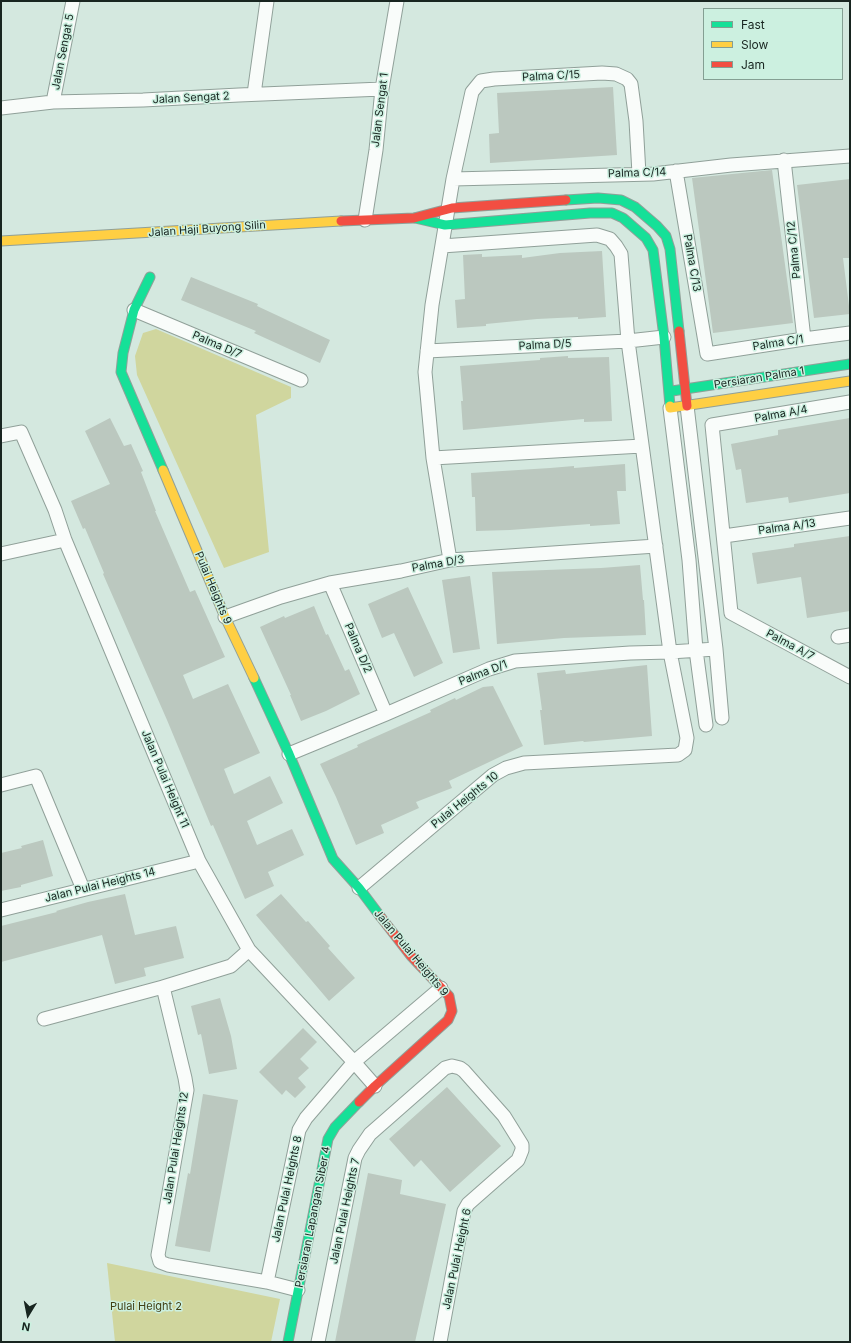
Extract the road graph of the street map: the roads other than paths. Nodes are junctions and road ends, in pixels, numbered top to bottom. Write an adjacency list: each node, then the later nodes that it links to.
1 (73, 1): 6 (street, Jalan Sengat 5)
2 (267, 1): 5 (street)
3 (397, 1): 4 (street, Jalan Sengat 1)
4 (382, 89): 5 (street, Jalan Sengat 2); 15 (street, Jalan Sengat 1)
5 (254, 94): 6 (street, Jalan Sengat 2)
6 (53, 102): 7 (street, Jalan Sengat 2)
7 (1, 108)
8 (850, 156): 9 (street, Palma C/14)
9 (784, 160): 10 (street, Palma C/14); 23 (street, Palma C/12)
10 (676, 171): 11 (street, Palma C/14); 26 (street, Palma C/13)
11 (639, 174): 12 (street, Palma C/14); 12 (street, Palma C/15)
12 (454, 179): 13 (street)
13 (448, 208): 14 (street); 16 (street); 30 (street)
14 (414, 218): 15 (street, Jalan Haji Buyong Silin); 16 (street)
15 (365, 220): 17 (street, Jalan Haji Buyong Silin)
16 (445, 225): 18 (street); 22 (street)
17 (1, 241)
18 (442, 246): 24 (street); 25 (street)
19 (150, 277): 20 (street, Pulai Heights 9)
20 (134, 310): 28 (street, Palma D/7); 45 (street, Pulai Heights 9)
21 (850, 333): 23 (street, Palma C/1)
22 (664, 337): 24 (street, Palma D/5); 31 (street)
23 (804, 339): 26 (street, Palma C/1)
24 (628, 341): 25 (street, Palma D/5); 36 (street)
25 (427, 351): 37 (street)
26 (707, 354)
27 (850, 364): 30 (street, Persiaran Palma 1)
28 (301, 380)
29 (850, 381): 33 (street)
30 (685, 390): 31 (street, Persiaran Palma 1); 33 (street)
31 (668, 392): 34 (street)
32 (850, 402): 39 (street, Palma A/4)
33 (687, 406): 34 (street); 46 (street)
34 (670, 408): 47 (street)
35 (1, 436): 40 (street, Jalan Pulai Height 11)
36 (642, 446): 37 (street); 41 (street)
37 (433, 458): 43 (street)
38 (850, 518): 39 (street, Palma A/13)
39 (724, 536): 49 (street, Palma A/7)
40 (65, 540): 42 (street); 55 (street, Jalan Pulai Height 11)
41 (656, 546): 43 (street, Palma D/3); 48 (street)
42 (1, 554)
43 (450, 560): 44 (street, Palma D/3)
44 (330, 583): 45 (street, Palma D/3); 50 (street, Palma D/2)
45 (225, 617): 53 (street, Pulai Heights 9)
46 (716, 649): 47 (street, Palma D/1); 51 (street)
47 (696, 650): 48 (street, Palma D/1); 52 (street)
48 (670, 652): 50 (street, Palma D/1); 56 (street, Pulai Heights 10)
49 (850, 677)
50 (386, 714): 53 (street, Palma D/1)
51 (722, 718)
52 (706, 725)
53 (288, 754): 56 (street, Pulai Heights 9)
54 (1, 785): 57 (street)
55 (199, 861): 57 (street, Jalan Pulai Heights 14); 59 (street, Jalan Pulai Height 11)
56 (359, 888): 61 (street, Jalan Pulai Heights 9)
57 (83, 890): 58 (street, Jalan Pulai Heights 14)
58 (1, 910)
59 (249, 950): 60 (street); 64 (street, Jalan Pulai Height 11)
60 (163, 987): 62 (street); 67 (street, Jalan Pulai Heights 12)
61 (441, 988): 63 (street, Jalan Pulai Heights 9); 64 (street, Jalan Pulai Heights 8)
62 (44, 1019)
63 (430, 1037): 65 (street, Persiaran Lapangan Siber 4)
64 (354, 1062): 65 (street, Jalan Pulai Height 11); 67 (street, Jalan Pulai Heights 8)
65 (375, 1086): 68 (street, Persiaran Lapangan Siber 4)
66 (522, 1150): 70 (street, Jalan Pulai Heights 7); 71 (street, Jalan Pulai Height 6)
67 (267, 1282): 68 (street)
68 (298, 1290): 69 (street, Persiaran Lapangan Siber 4)
69 (288, 1342)
70 (318, 1342)
71 (440, 1342)

